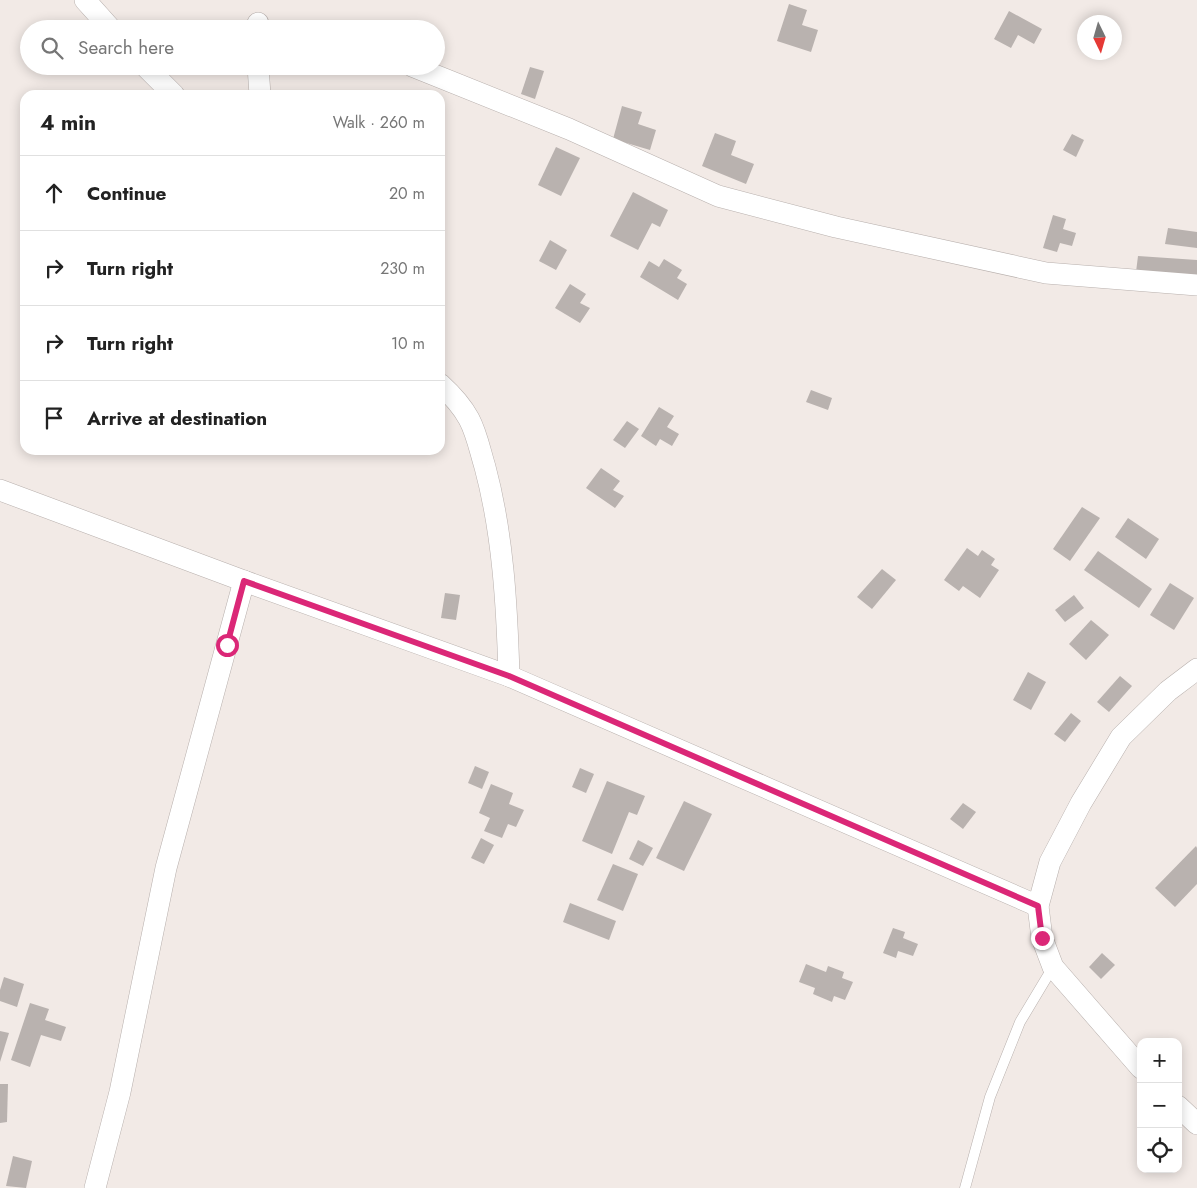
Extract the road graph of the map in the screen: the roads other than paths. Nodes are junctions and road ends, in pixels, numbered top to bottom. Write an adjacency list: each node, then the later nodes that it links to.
1 (85, 0): 2 (street)
2 (103, 20)
3 (154, 75): 6 (street)
4 (259, 75): 7 (street)
5 (437, 75): 8 (street)
6 (169, 90)
7 (260, 90)
8 (1197, 285)
9 (445, 388): 13 (street)
10 (0, 490): 11 (street)
11 (244, 581): 13 (street); 19 (street)
12 (1197, 669): 14 (street)
13 (509, 676): 14 (street)
14 (1038, 906): 15 (street)
15 (1053, 967): 16 (street); 20 (lane)
16 (1137, 1063)
17 (1182, 1110): 18 (street)
18 (1197, 1124)
19 (96, 1188)
20 (965, 1188)

